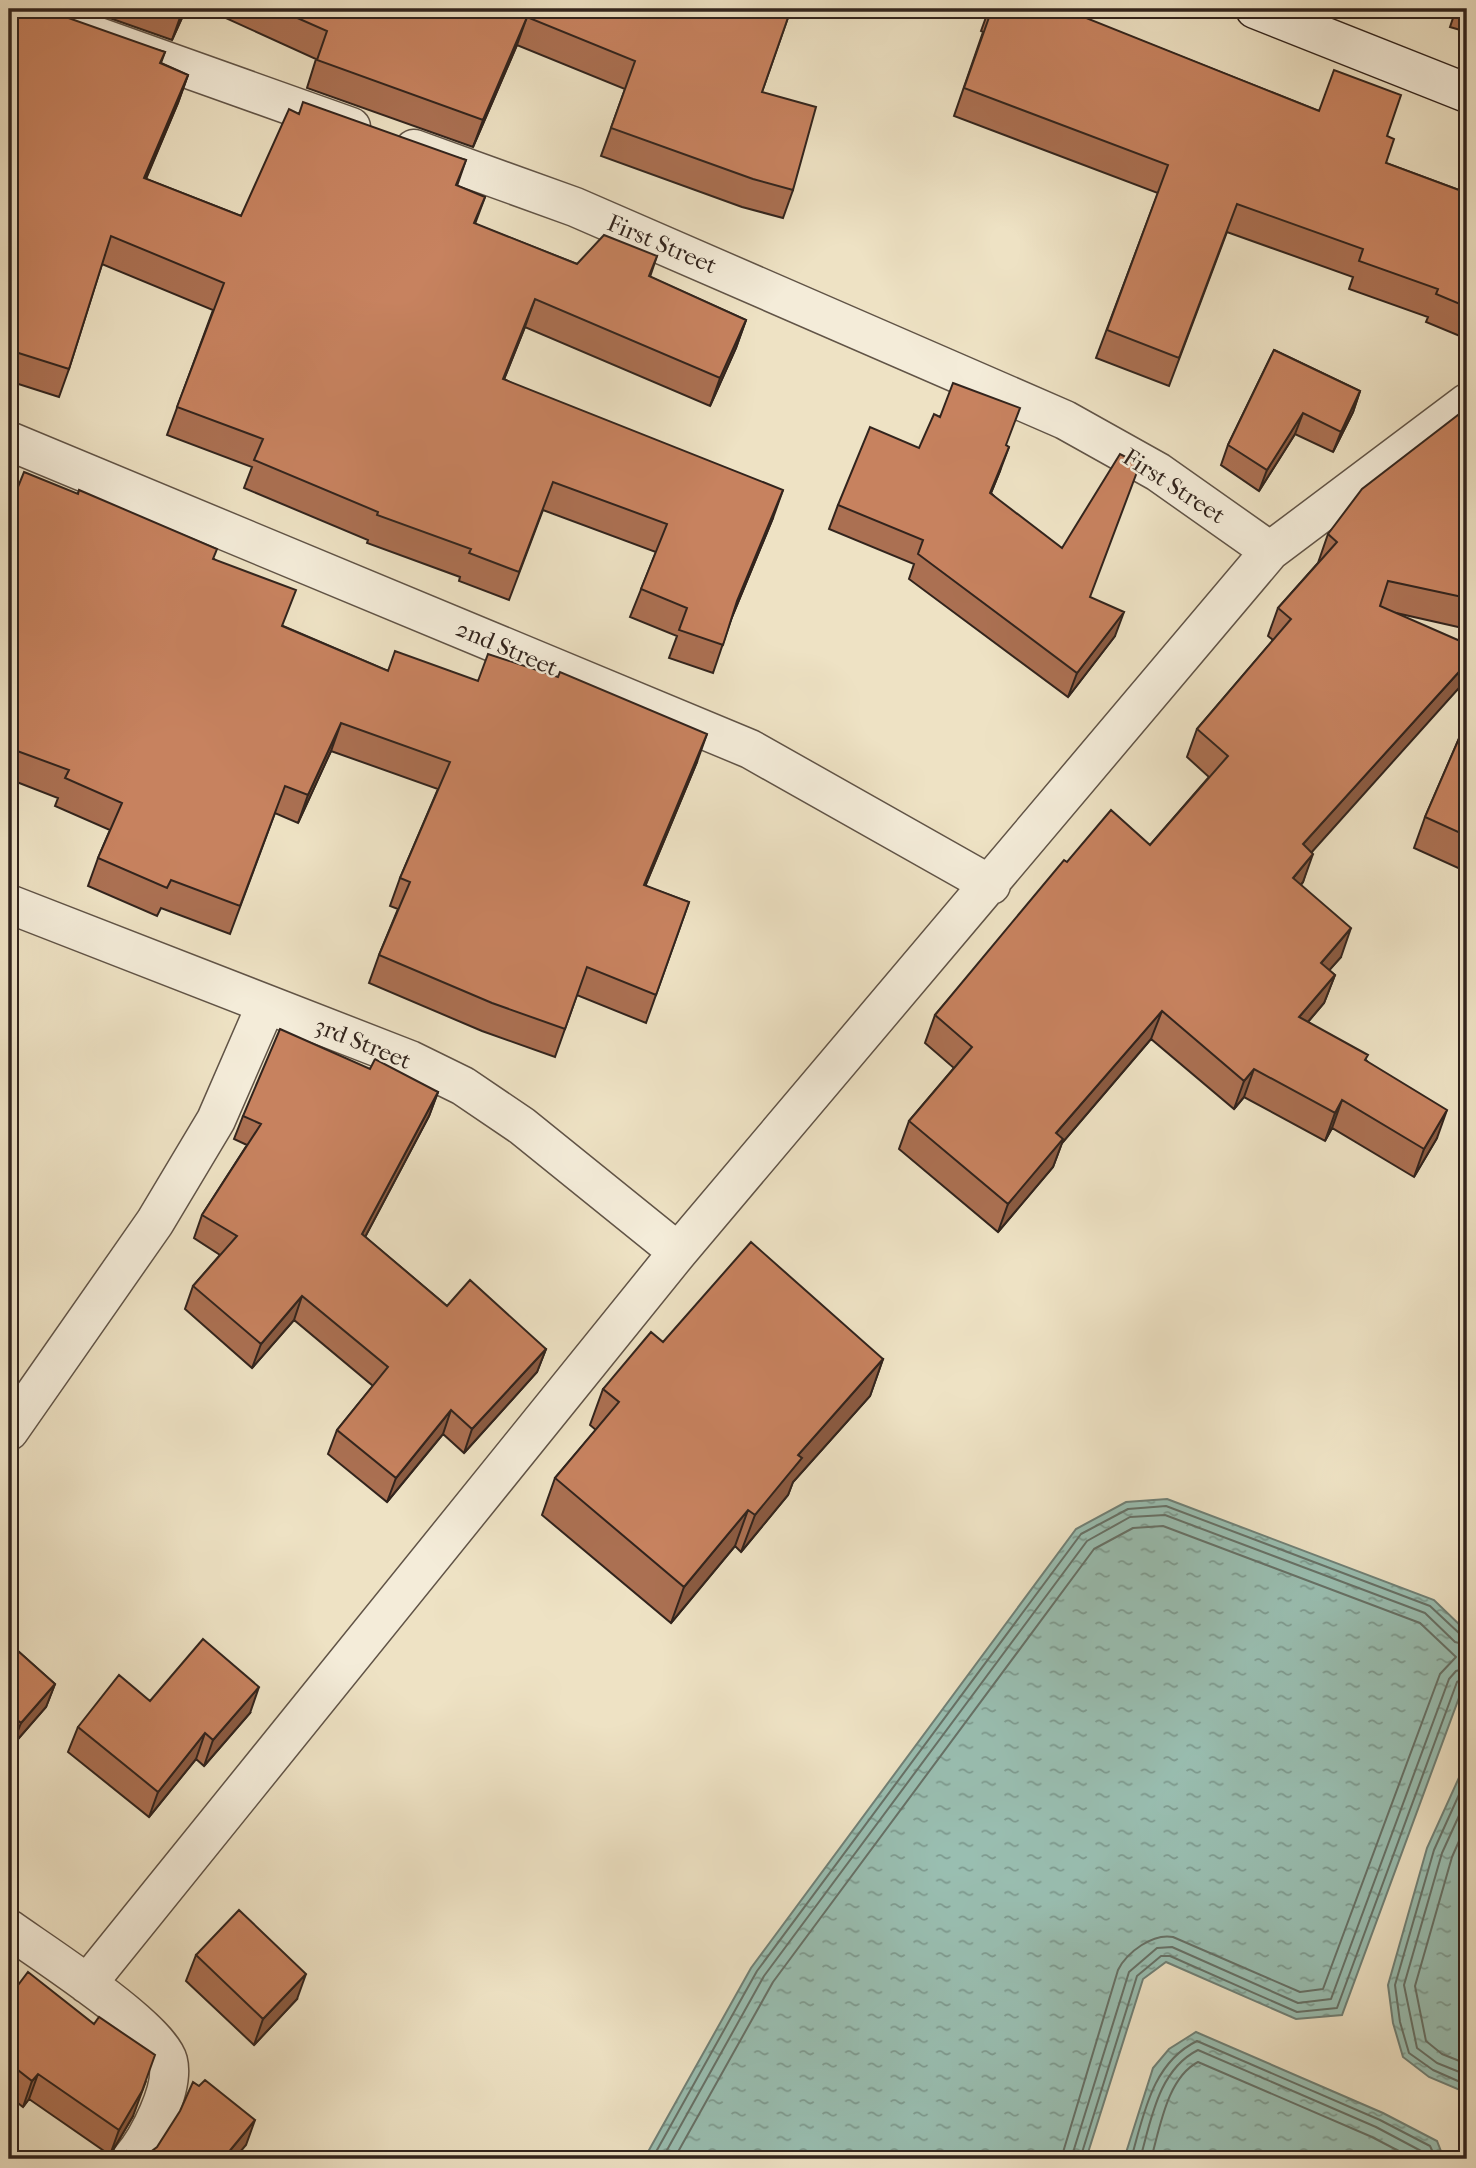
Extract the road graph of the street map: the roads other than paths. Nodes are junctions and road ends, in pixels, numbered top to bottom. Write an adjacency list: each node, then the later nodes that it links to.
1 (20, 9): 6 (street, First Street)
2 (1255, 9): 3 (street)
3 (1467, 93)
4 (1467, 403): 6 (street)
5 (9, 441): 7 (street, 2nd Street)
6 (1270, 551): 7 (street)
7 (991, 885): 10 (street)
8 (9, 904): 9 (street, 3rd Street)
9 (266, 1005): 10 (street, 3rd Street); 11 (street)
10 (678, 1252): 13 (street)
11 (9, 1431)
12 (9, 1929): 13 (street)
13 (87, 1984): 14 (street)
14 (131, 2159)

